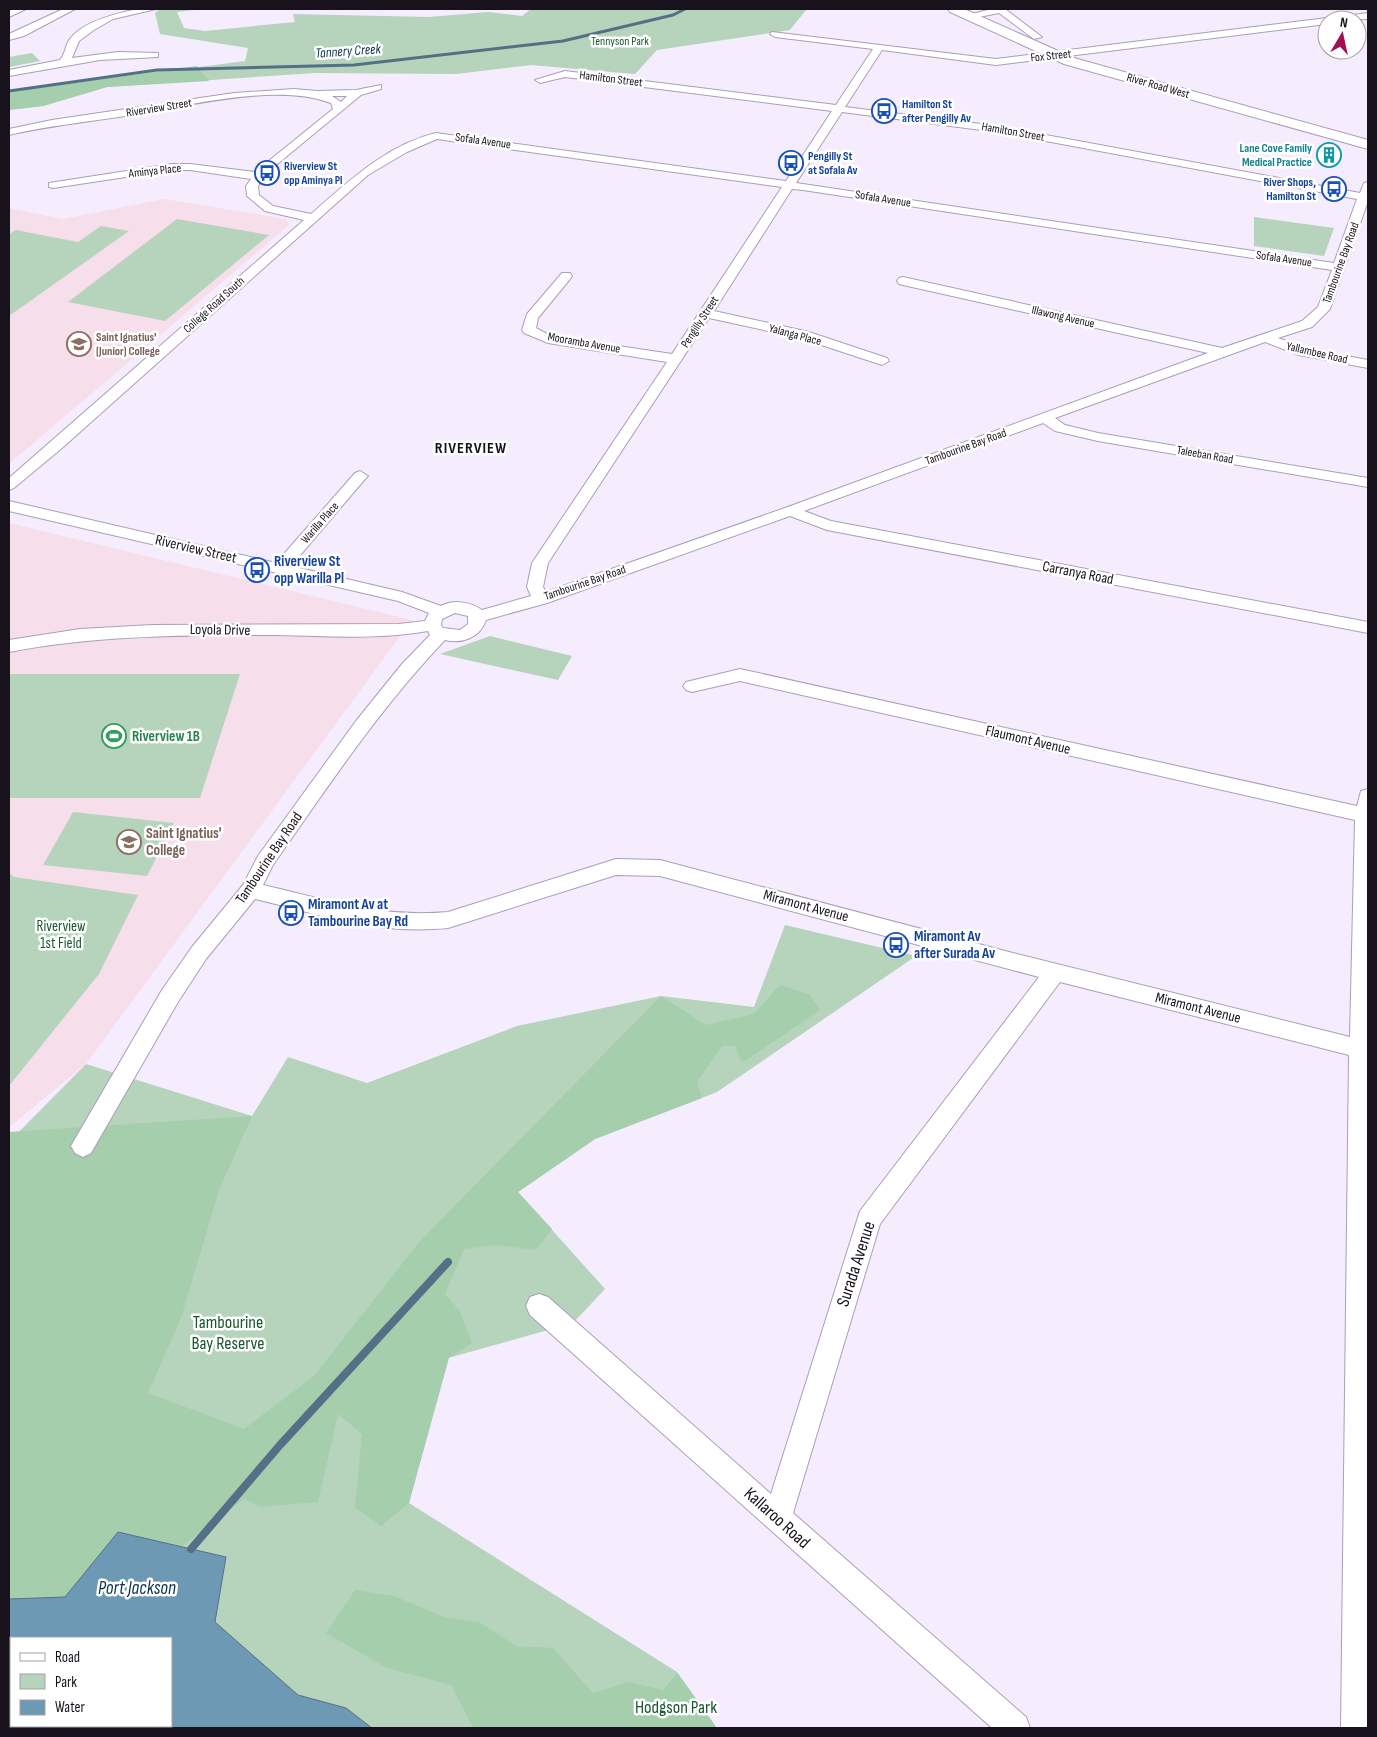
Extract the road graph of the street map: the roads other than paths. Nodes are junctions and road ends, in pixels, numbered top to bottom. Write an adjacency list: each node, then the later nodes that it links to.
1 (21, 9): 6 (street)
2 (151, 9): 9 (street)
3 (954, 9): 8 (main road, River Road West)
4 (999, 9): 8 (street); 13 (street)
5 (73, 10): 12 (street)
6 (9, 14)
7 (92, 15): 9 (street)
8 (970, 16): 16 (main road, River Road West)
9 (110, 17): 17 (street)
10 (1317, 22): 16 (street, Fox Street)
11 (775, 34): 14 (street, Fox Street)
12 (9, 37)
13 (1037, 37)
14 (879, 48): 16 (street, Fox Street); 23 (street, Pengilly Street)
15 (155, 56): 17 (street)
16 (1054, 56): 27 (main road, River Road West)
17 (63, 63): 18 (street)
18 (9, 73)
19 (540, 80): 23 (street, Hamilton Street)
20 (377, 87): 22 (street, Riverview Street)
21 (309, 93): 22 (street, Riverview Street); 24 (street, Riverview Street); 25 (street, Riverview Street)
22 (357, 93): 24 (street, Riverview Street)
23 (838, 107): 30 (street, Pengilly Street); 31 (street, Hamilton Street)
24 (338, 110): 28 (street, Riverview Street)
25 (9, 132)
26 (428, 138): 30 (street, Sofala Avenue); 32 (street, College Road South)
27 (1368, 145)
28 (257, 176): 29 (street, Aminya Place); 32 (street)
29 (53, 185)
30 (788, 185): 33 (street, Sofala Avenue); 36 (street, Pengilly Street)
31 (1366, 191): 33 (street, Tambourine Bay Road)
32 (312, 218): 45 (street, College Road South)
33 (1339, 267): 37 (street, Tambourine Bay Road)
34 (566, 276): 39 (street, Mooramba Avenue)
35 (903, 281): 38 (street, Illawong Avenue)
36 (706, 313): 39 (street, Pengilly Street); 40 (street, Yalanga Place)
37 (1267, 338): 38 (street, Tambourine Bay Road); 41 (street, Yallambee Road)
38 (1222, 352): 42 (street, Tambourine Bay Road)
39 (676, 359): 49 (street, Pengilly Street)
40 (882, 361)
41 (1368, 364)
42 (1045, 418): 44 (street, Taleeban Road); 47 (street, Tambourine Bay Road)
43 (360, 476): 48 (street, Warilla Place)
44 (1368, 483)
45 (9, 484)
46 (9, 506): 48 (street, Riverview Street)
47 (790, 511): 49 (street, Tambourine Bay Road); 52 (street, Carranya Road)
48 (280, 569): 51 (street, Riverview Street)
49 (541, 599): 50 (street, Tambourine Bay Road)
50 (478, 617): 51 (street); 51 (street)
51 (438, 624): 53 (street, Loyola Drive); 56 (street, Tambourine Bay Road)
52 (1368, 628)
53 (9, 646)
54 (692, 686): 55 (street, Flaumont Avenue)
55 (1366, 806): 58 (street)
56 (251, 890): 57 (street, Miramont Avenue); 59 (street, Tambourine Bay Road)
57 (1055, 972): 58 (street, Miramont Avenue); 61 (street, Surada Avenue)
58 (1360, 1049): 63 (street)
59 (83, 1146)
60 (540, 1306): 61 (street, Kallaroo Road)
61 (774, 1516): 62 (street, Kallaroo Road)
62 (1015, 1728)
63 (1356, 1728)

